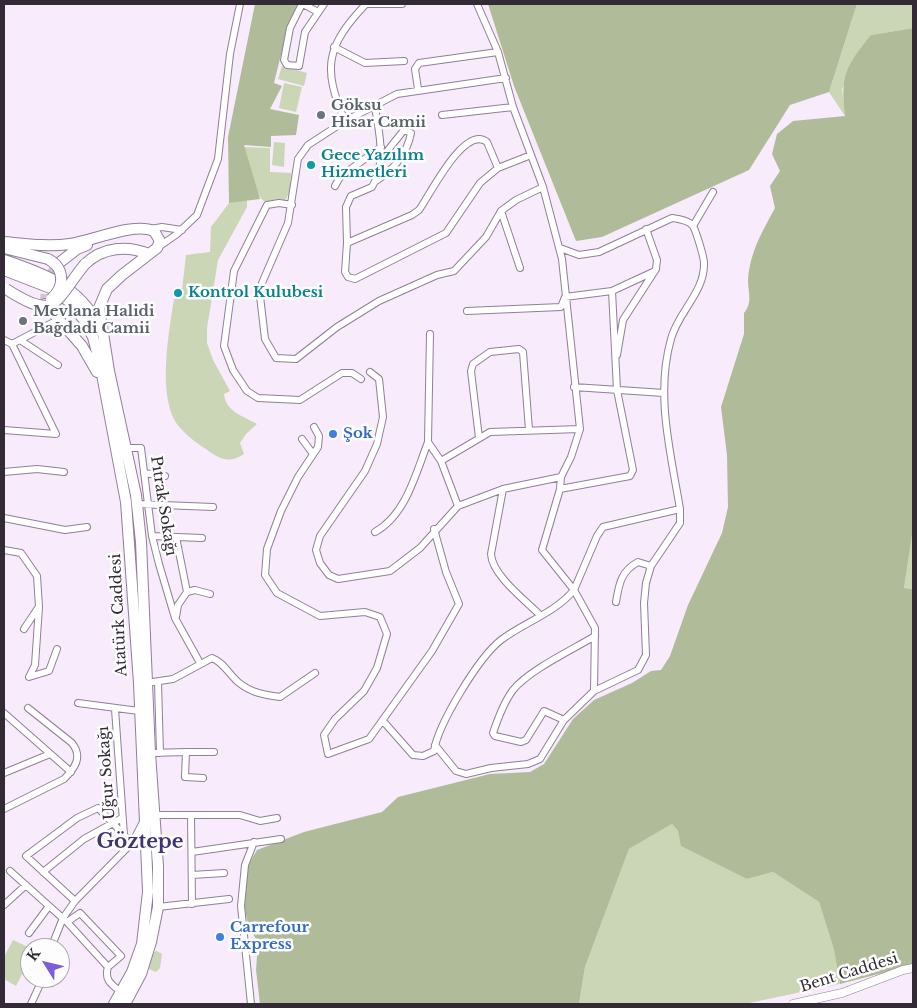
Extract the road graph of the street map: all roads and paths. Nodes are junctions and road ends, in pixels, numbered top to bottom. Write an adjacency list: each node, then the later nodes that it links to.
1 (240, 4): 30 (street)
2 (303, 4): 7 (street); 7 (street)
3 (324, 4): 7 (street)
4 (365, 4): 5 (street); 8 (street)
5 (402, 4)
6 (476, 4): 9 (street)
7 (318, 12)
8 (334, 47): 10 (street); 16 (street)
9 (498, 52): 11 (street); 12 (street)
10 (404, 61)
11 (506, 78): 12 (street); 14 (street)
12 (418, 89): 13 (street)
13 (375, 107): 16 (street); 17 (street)
14 (513, 107): 15 (street); 18 (street)
15 (442, 115)
16 (345, 121): 25 (street)
17 (382, 147): 19 (street); 22 (street)
18 (531, 155): 20 (street); 23 (street)
19 (380, 160): 21 (street); 21 (street)
20 (498, 168): 32 (street); 32 (street)
21 (376, 181): 32 (street)
22 (335, 186)
23 (543, 187): 26 (street); 34 (street)
24 (713, 192): 27 (street)
25 (292, 205): 26 (street); 58 (street)
26 (501, 211): 40 (street)
27 (693, 226): 29 (street); 62 (street)
28 (151, 229): 30 (street); 31 (main road); 36 (main road); 39 (main road)
29 (646, 229): 35 (street); 42 (street)
30 (182, 230): 36 (street)
31 (4, 242)
32 (347, 242)
33 (4, 248): 43 (main road, bridge)
34 (560, 248): 35 (street); 37 (street)
35 (567, 250): 37 (street)
36 (153, 251): 43 (main road, bridge); 53 (main road)
37 (562, 259): 45 (street)
38 (4, 260): 53 (main road)
39 (60, 263)
40 (520, 268)
41 (4, 270): 61 (main road, Atatürk Caddesi)
42 (653, 272): 44 (street); 56 (street)
43 (5, 289)
44 (612, 291): 45 (street); 56 (street)
45 (564, 297): 47 (street); 59 (street)
46 (45, 305): 48 (street); 49 (main road)
47 (467, 311)
48 (49, 325): 49 (street); 52 (street)
49 (67, 329): 61 (main road)
50 (430, 334): 69 (street)
51 (4, 340): 54 (street)
52 (20, 340): 54 (street); 55 (street)
53 (105, 343): 70 (main road, Atatürk Caddesi)
54 (12, 344): 65 (street)
55 (58, 364)
56 (614, 368): 60 (street)
57 (370, 372): 87 (street)
58 (361, 378)
59 (574, 387): 60 (street); 64 (street)
60 (617, 390): 62 (street); 79 (street)
61 (106, 392): 107 (main road, Atatürk Caddesi)
62 (664, 393): 84 (street)
63 (314, 427): 71 (street)
64 (580, 429): 66 (street); 77 (street)
65 (4, 430)
66 (529, 430): 67 (street); 67 (street)
67 (479, 438): 72 (street)
68 (302, 439): 71 (street)
69 (428, 442): 72 (street); 88 (street)
70 (127, 448): 75 (street, Pıtrak Sokağı); 80 (main road, Atatürk Caddesi)
71 (313, 454): 115 (street)
72 (442, 462): 82 (street)
73 (4, 472): 74 (street)
74 (64, 472)
75 (144, 473): 76 (street); 81 (street, Pıtrak Sokağı)
76 (165, 476)
77 (561, 477): 78 (street); 79 (street)
78 (503, 489): 82 (street); 99 (street)
79 (560, 489): 94 (street)
80 (137, 504): 81 (street); 107 (main road, Atatürk Caddesi)
81 (148, 504): 83 (street); 89 (street, Pıtrak Sokağı)
82 (458, 506): 87 (street)
83 (212, 507)
84 (680, 509): 93 (street); 94 (street)
85 (4, 518): 86 (street)
86 (87, 527)
87 (434, 529): 115 (street)
88 (375, 532)
89 (152, 536): 90 (street); 100 (street, Pıtrak Sokağı)
90 (176, 537): 91 (street); 95 (street, Pıtrak Sokağı)
91 (202, 538)
92 (4, 550): 98 (street)
93 (651, 566): 97 (street); 108 (street)
94 (574, 590): 99 (street); 102 (street)
95 (186, 592): 96 (street); 100 (street)
96 (210, 594)
97 (616, 602)
98 (39, 607): 101 (street); 103 (street)
99 (540, 615): 116 (street)
100 (175, 618): 104 (street, Pıtrak Sokağı)
101 (24, 629)
102 (595, 636): 108 (street); 114 (street)
103 (57, 649)
104 (200, 663): 105 (street); 106 (street)
105 (316, 673)
106 (158, 682): 107 (street); 119 (street)
107 (143, 683): 112 (main road, Atatürk Caddesi); 119 (main road, Atatürk Caddesi)
108 (594, 690): 114 (street)
109 (78, 703): 111 (street)
110 (28, 708): 121 (street)
111 (115, 709): 112 (street); 127 (street, Uğur Sokağı)
112 (140, 711): 126 (main road, Atatürk Caddesi)
113 (4, 714): 120 (street)
114 (564, 720): 116 (street)
115 (383, 721): 116 (street)
116 (435, 745)
117 (186, 752): 118 (street); 119 (street); 123 (street)
118 (214, 752)
119 (155, 753): 126 (main road, Atatürk Caddesi)
120 (50, 754): 121 (street); 122 (street)
121 (71, 772): 124 (street)
122 (4, 774)
123 (203, 778)
124 (4, 809)
125 (191, 815): 126 (street); 128 (street); 135 (street)
126 (150, 816): 133 (street); 134 (main road, Atatürk Caddesi); 146 (main road, Atatürk Caddesi)
127 (122, 818): 129 (street); 130 (street, Uğur Sokağı)
128 (277, 818)
129 (112, 823): 130 (street); 137 (street); 137 (street)
130 (124, 835): 133 (street)
131 (281, 839): 132 (street)
132 (254, 842): 135 (street); 157 (street)
133 (132, 844): 134 (street); 142 (street)
134 (147, 845): 153 (main road, Atatürk Caddesi)
135 (192, 852): 139 (street)
136 (10, 871): 140 (street)
137 (43, 872): 142 (street)
138 (224, 873): 139 (street)
139 (192, 874): 143 (street)
140 (26, 885): 144 (street); 145 (street)
141 (230, 899): 143 (street)
142 (75, 901): 147 (street)
143 (192, 904): 146 (street)
144 (4, 905)
145 (49, 906): 147 (street); 148 (street)
146 (158, 907): 156 (main road, Atatürk Caddesi)
147 (65, 920): 149 (street); 150 (street); 150 (street)
148 (29, 933)
149 (56, 938)
150 (108, 967): 153 (street)
151 (913, 968): 158 (street, Bent Caddesi)
152 (38, 988): 154 (street)
153 (121, 992): 155 (main road, Atatürk Caddesi)
154 (31, 1004)
155 (114, 1004)
156 (125, 1004)
157 (251, 1004)
158 (793, 1004)

